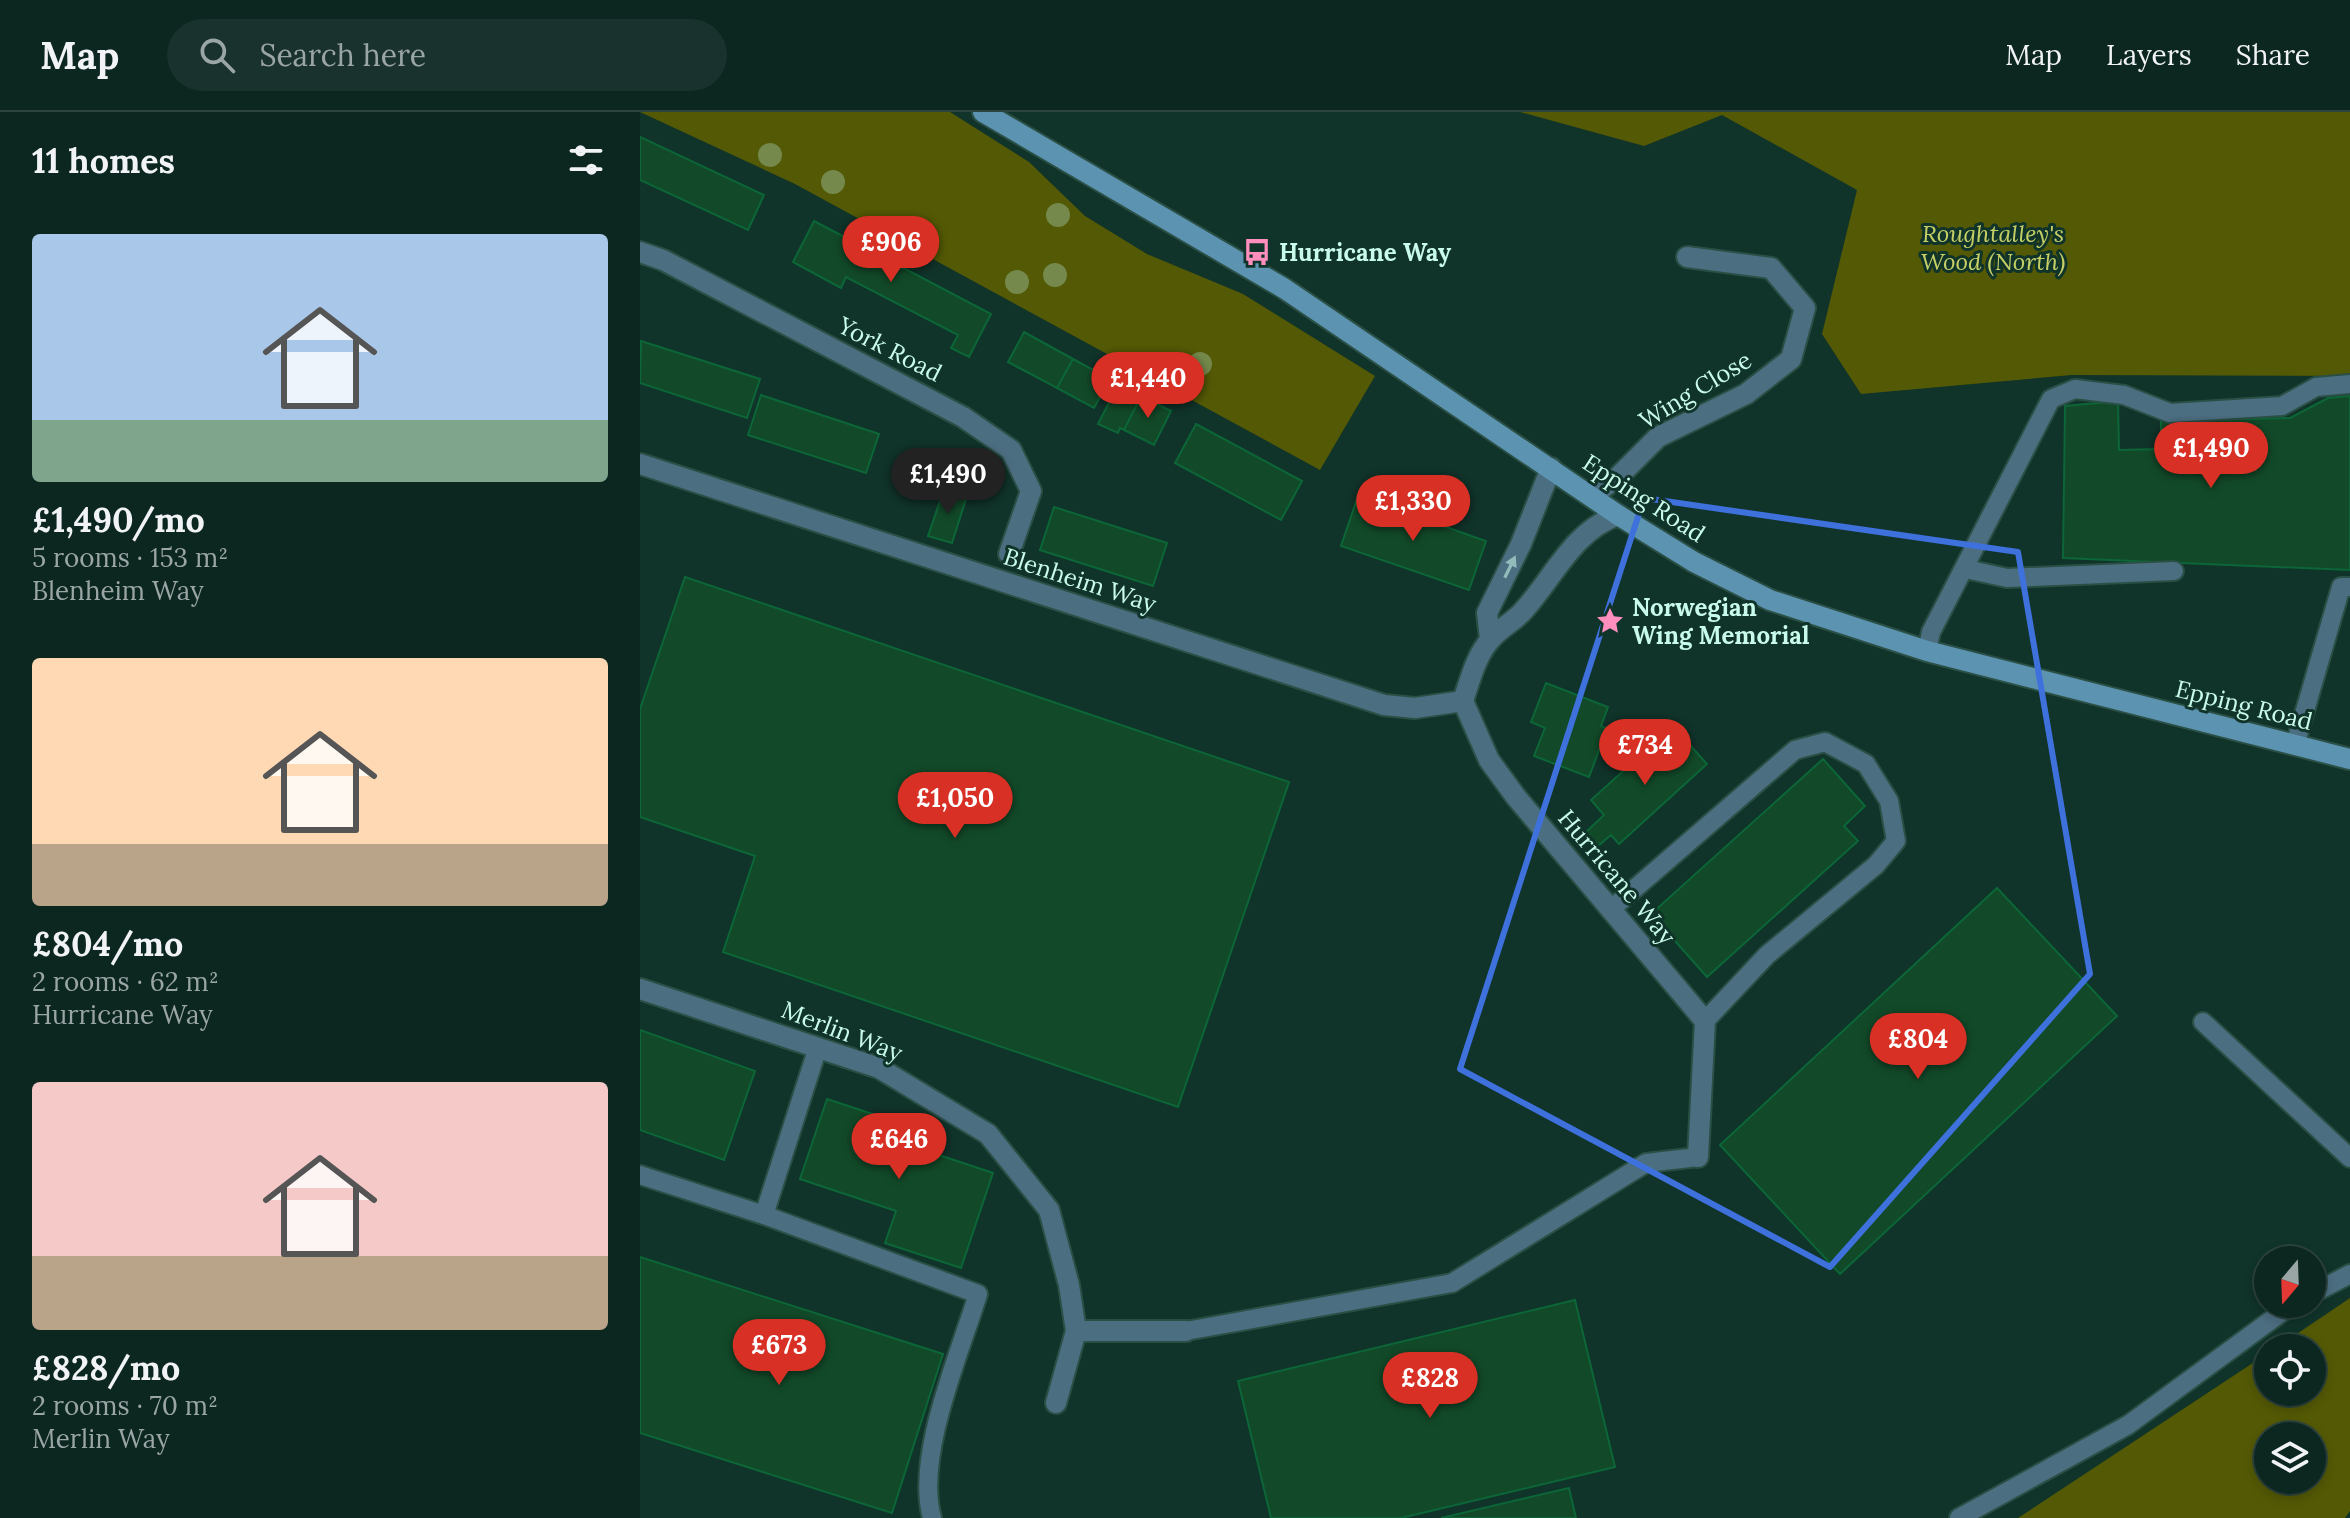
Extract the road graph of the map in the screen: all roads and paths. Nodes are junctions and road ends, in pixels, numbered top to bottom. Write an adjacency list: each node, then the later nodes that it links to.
1 (983, 112): 6 (main road, Epping Road)
2 (640, 252): 9 (street, York Road)
3 (1687, 257): 7 (street, Wing Close)
4 (2350, 384): 10 (lane)
5 (640, 464): 15 (street, Blenheim Way)
6 (1551, 468): 7 (main road, Epping Road); 13 (street, one-way to 6)
7 (1592, 496): 8 (main road, Epping Road)
8 (1618, 515): 13 (street); 14 (main road, Epping Road)
9 (1009, 554)
10 (1966, 569): 11 (lane); 14 (lane)
11 (2174, 571)
12 (2350, 587): 16 (lane)
13 (1490, 639): 15 (street)
14 (1927, 651): 16 (main road, Epping Road)
15 (1463, 701): 18 (street, Hurricane Way)
16 (2295, 745): 17 (main road, Epping Road)
17 (2350, 759)
18 (1610, 910): 20 (street, Hurricane Way); 20 (lane)
19 (640, 989): 22 (street, Merlin Way)
20 (1705, 1021): 23 (street)
21 (2203, 1022): 24 (lane)
22 (818, 1047): 26 (lane); 30 (street, Merlin Way)
23 (1698, 1157): 31 (lane)
24 (2350, 1158)
25 (640, 1175): 26 (lane)
26 (764, 1215): 33 (lane)
27 (2350, 1274): 28 (lane)
28 (2326, 1287)
29 (2274, 1318): 34 (lane)
30 (1076, 1331): 31 (street); 32 (street, Merlin Way)
31 (1186, 1331)
32 (1056, 1403)
33 (932, 1518)
34 (1959, 1518)

